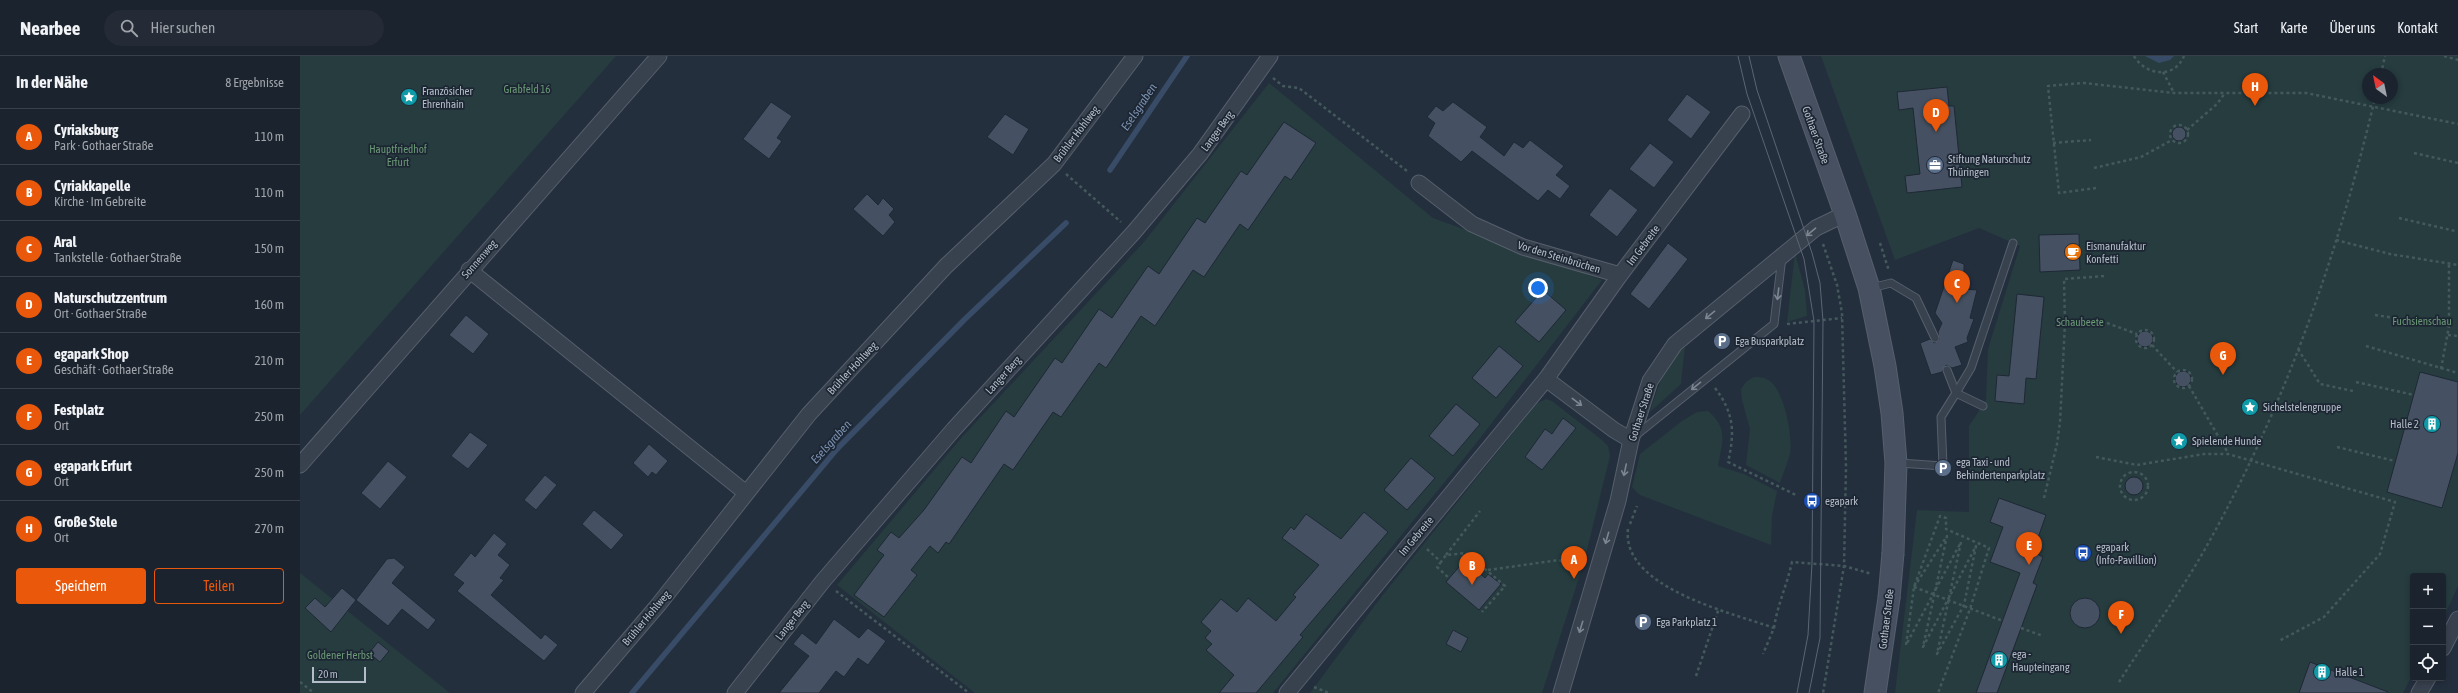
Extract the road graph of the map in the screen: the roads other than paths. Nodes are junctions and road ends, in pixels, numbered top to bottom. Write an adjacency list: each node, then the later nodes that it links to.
1 (659, 56): 10 (street, Sonnenweg)
2 (1135, 56): 21 (street, Brühler Hohlweg)
3 (1270, 56): 26 (street, Langer Berg)
4 (1789, 56): 7 (main road, Gothaer Straße)
5 (1742, 114): 11 (street, Im Gebreite)
6 (1419, 183): 11 (street, Vor den Steinbrüchen)
7 (1845, 214): 9 (street, Gothaer Straße, one-way to 9); 12 (main road, Gothaer Straße)
8 (2012, 243): 16 (lane)
9 (1783, 255): 18 (street, Gothaer Straße, one-way to 18); 18 (lane, one-way to 18)
10 (469, 270): 20 (street, Sonnenweg); 21 (street)
11 (1620, 276): 15 (street, Im Gebreite)
12 (1869, 288): 13 (lane); 19 (main road, Gothaer Straße)
13 (1934, 338)
14 (1947, 370): 16 (lane)
15 (1546, 379): 18 (street, one-way to 18); 27 (street, Im Gebreite)
16 (1956, 393): 17 (lane); 19 (lane)
17 (1983, 406)
18 (1631, 440): 28 (street, Gothaer Straße, one-way to 28)
19 (1896, 463): 29 (main road, Gothaer Straße, bridge)
20 (300, 464)
21 (746, 494): 25 (street, Brühler Hohlweg)
22 (2458, 619): 23 (street)
23 (2445, 645)
24 (2426, 681): 30 (street)
25 (583, 693)
26 (735, 693)
27 (1287, 693)
28 (1560, 693)
29 (1875, 693)
30 (2419, 693)

